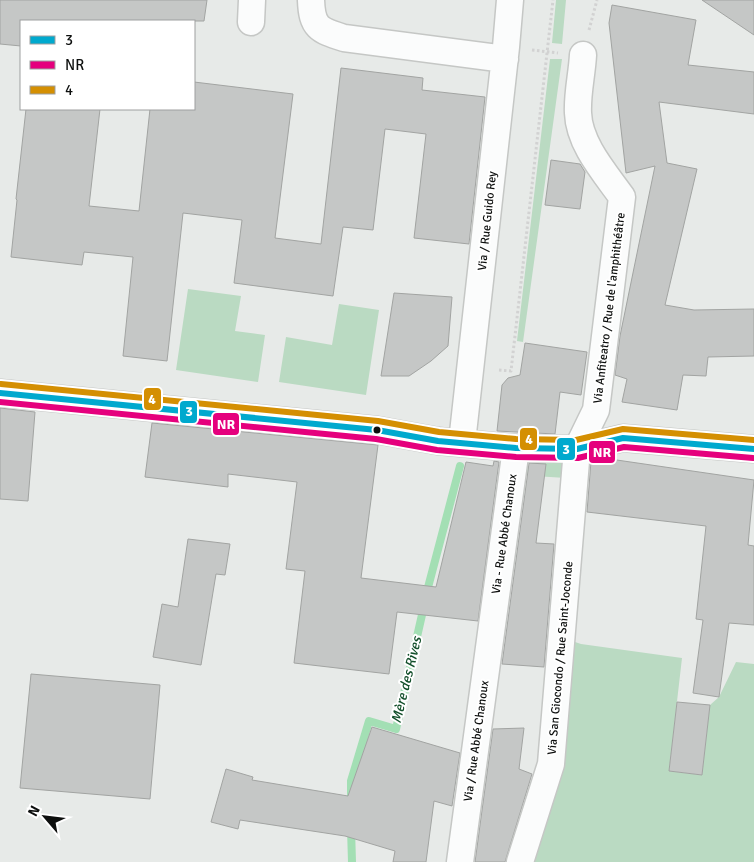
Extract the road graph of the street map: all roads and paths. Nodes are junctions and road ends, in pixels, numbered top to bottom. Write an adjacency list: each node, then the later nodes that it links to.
1 (311, 0): 5 (street)
2 (510, 0): 5 (street, Via / Rue Guido Rey)
3 (553, 0): 4 (path)
4 (548, 52): 5 (path); 6 (path); 7 (path)
5 (506, 53): 9 (street, Via / Rue Guido Rey)
6 (583, 55): 11 (street, Via Anfiteatro / Rue de l'amphithéâtre)
7 (499, 370)
8 (0, 393): 9 (street)
9 (462, 442): 10 (street)
10 (516, 448): 11 (street); 13 (street, Via - Rue Abbé Chanoux)
11 (577, 449): 12 (street); 15 (street, Via San Giocondo / Rue Saint-Joconde)
12 (754, 449)
13 (493, 620): 14 (street, Via / Rue Abbé Chanoux)
14 (460, 862)
15 (520, 862)

